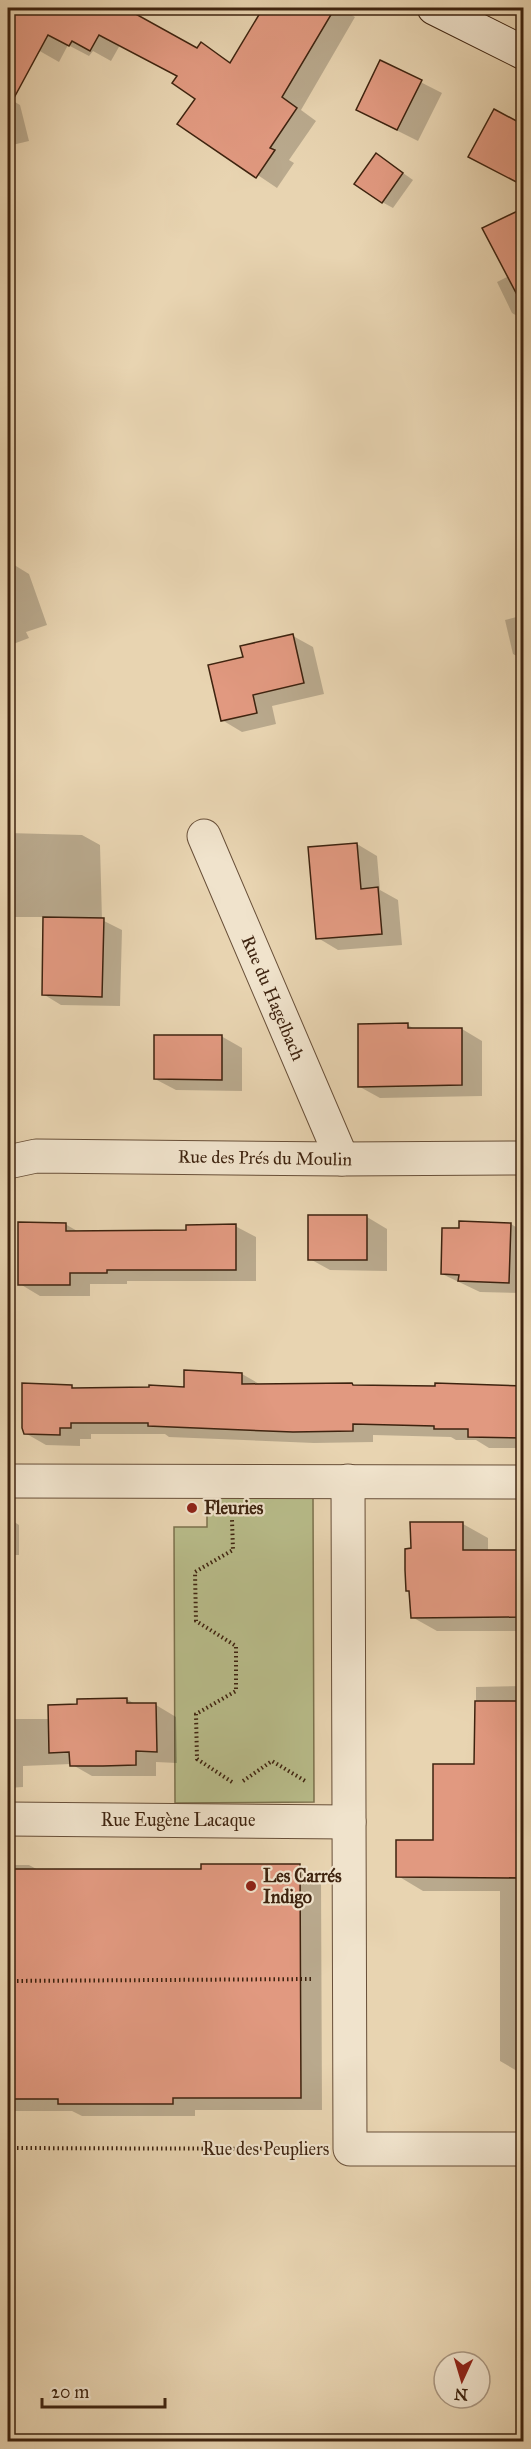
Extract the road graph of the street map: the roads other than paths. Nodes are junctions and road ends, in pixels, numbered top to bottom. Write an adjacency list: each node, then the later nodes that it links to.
1 (434, 8): 2 (street)
2 (524, 53)
3 (204, 836): 5 (street, Rue du Hagelbach)
4 (524, 1158): 5 (street, Rue des Prés du Moulin)
5 (342, 1159): 6 (street, Rue des Prés du Moulin)
6 (8, 1162)
7 (8, 1481): 8 (street)
8 (348, 1481): 9 (street); 11 (street)
9 (524, 1482)
10 (8, 1819): 11 (street, Rue Eugène Lacaque)
11 (349, 1822): 12 (street, Rue des Peupliers)
12 (524, 2149)

